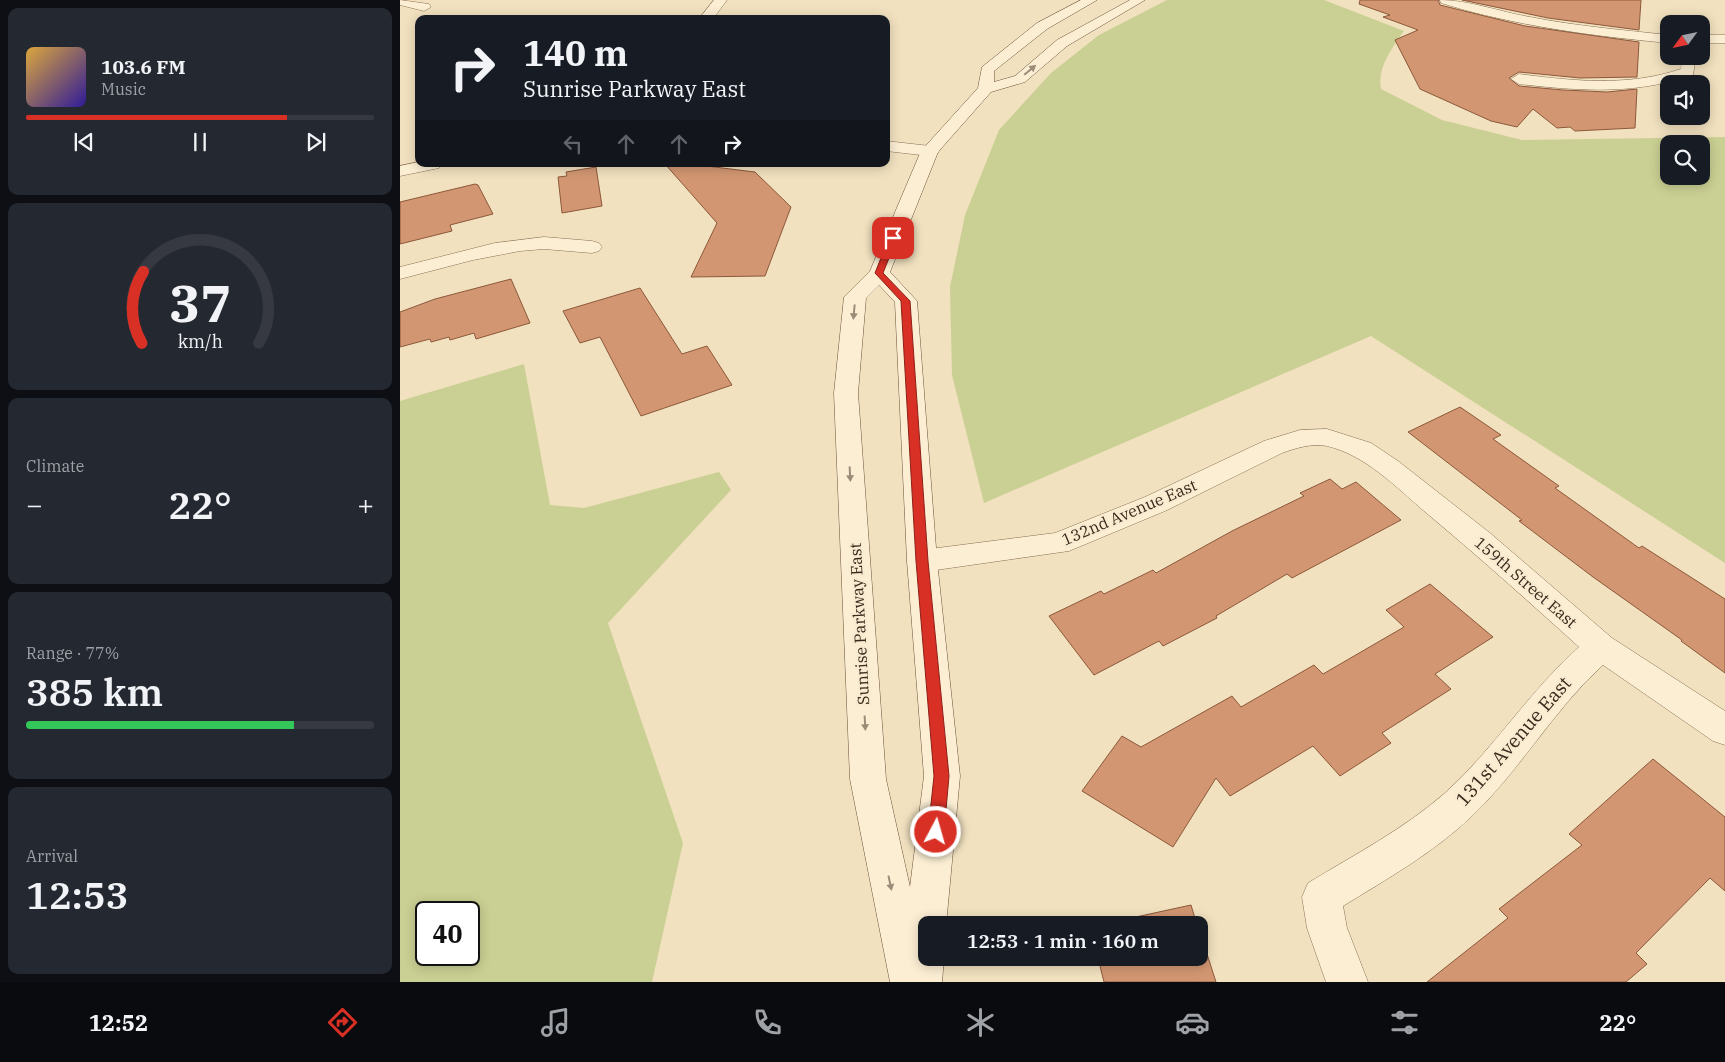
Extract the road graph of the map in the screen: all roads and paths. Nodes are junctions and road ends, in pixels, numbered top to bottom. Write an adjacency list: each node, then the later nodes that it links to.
1 (721, 0): 7 (street)
2 (1091, 0): 13 (street)
3 (1139, 0): 13 (street, one-way to 3)
4 (1446, 0): 8 (street)
5 (400, 1): 6 (street)
6 (424, 7)
7 (709, 15)
8 (1660, 38)
9 (1710, 39): 10 (street)
10 (1725, 39)
11 (1688, 65): 12 (street)
12 (1519, 79)
13 (986, 89): 15 (street, Sunrise Parkway East)
14 (890, 146): 15 (street)
15 (930, 151): 20 (street, Sunrise Parkway East)
16 (419, 167): 17 (street)
17 (400, 171)
18 (592, 247): 19 (street)
19 (400, 273)
20 (879, 273): 22 (street); 27 (street, Sunrise Parkway East, one-way to 27)
21 (1328, 437): 22 (street, 132nd Avenue East); 23 (street, 159th Street East)
22 (922, 561): 25 (street)
23 (1601, 647): 24 (street, 159th Street East); 29 (street, 131st Avenue East)
24 (1725, 730)
25 (927, 916)
26 (922, 966): 28 (street)
27 (911, 982)
28 (921, 982)
29 (1347, 982)

